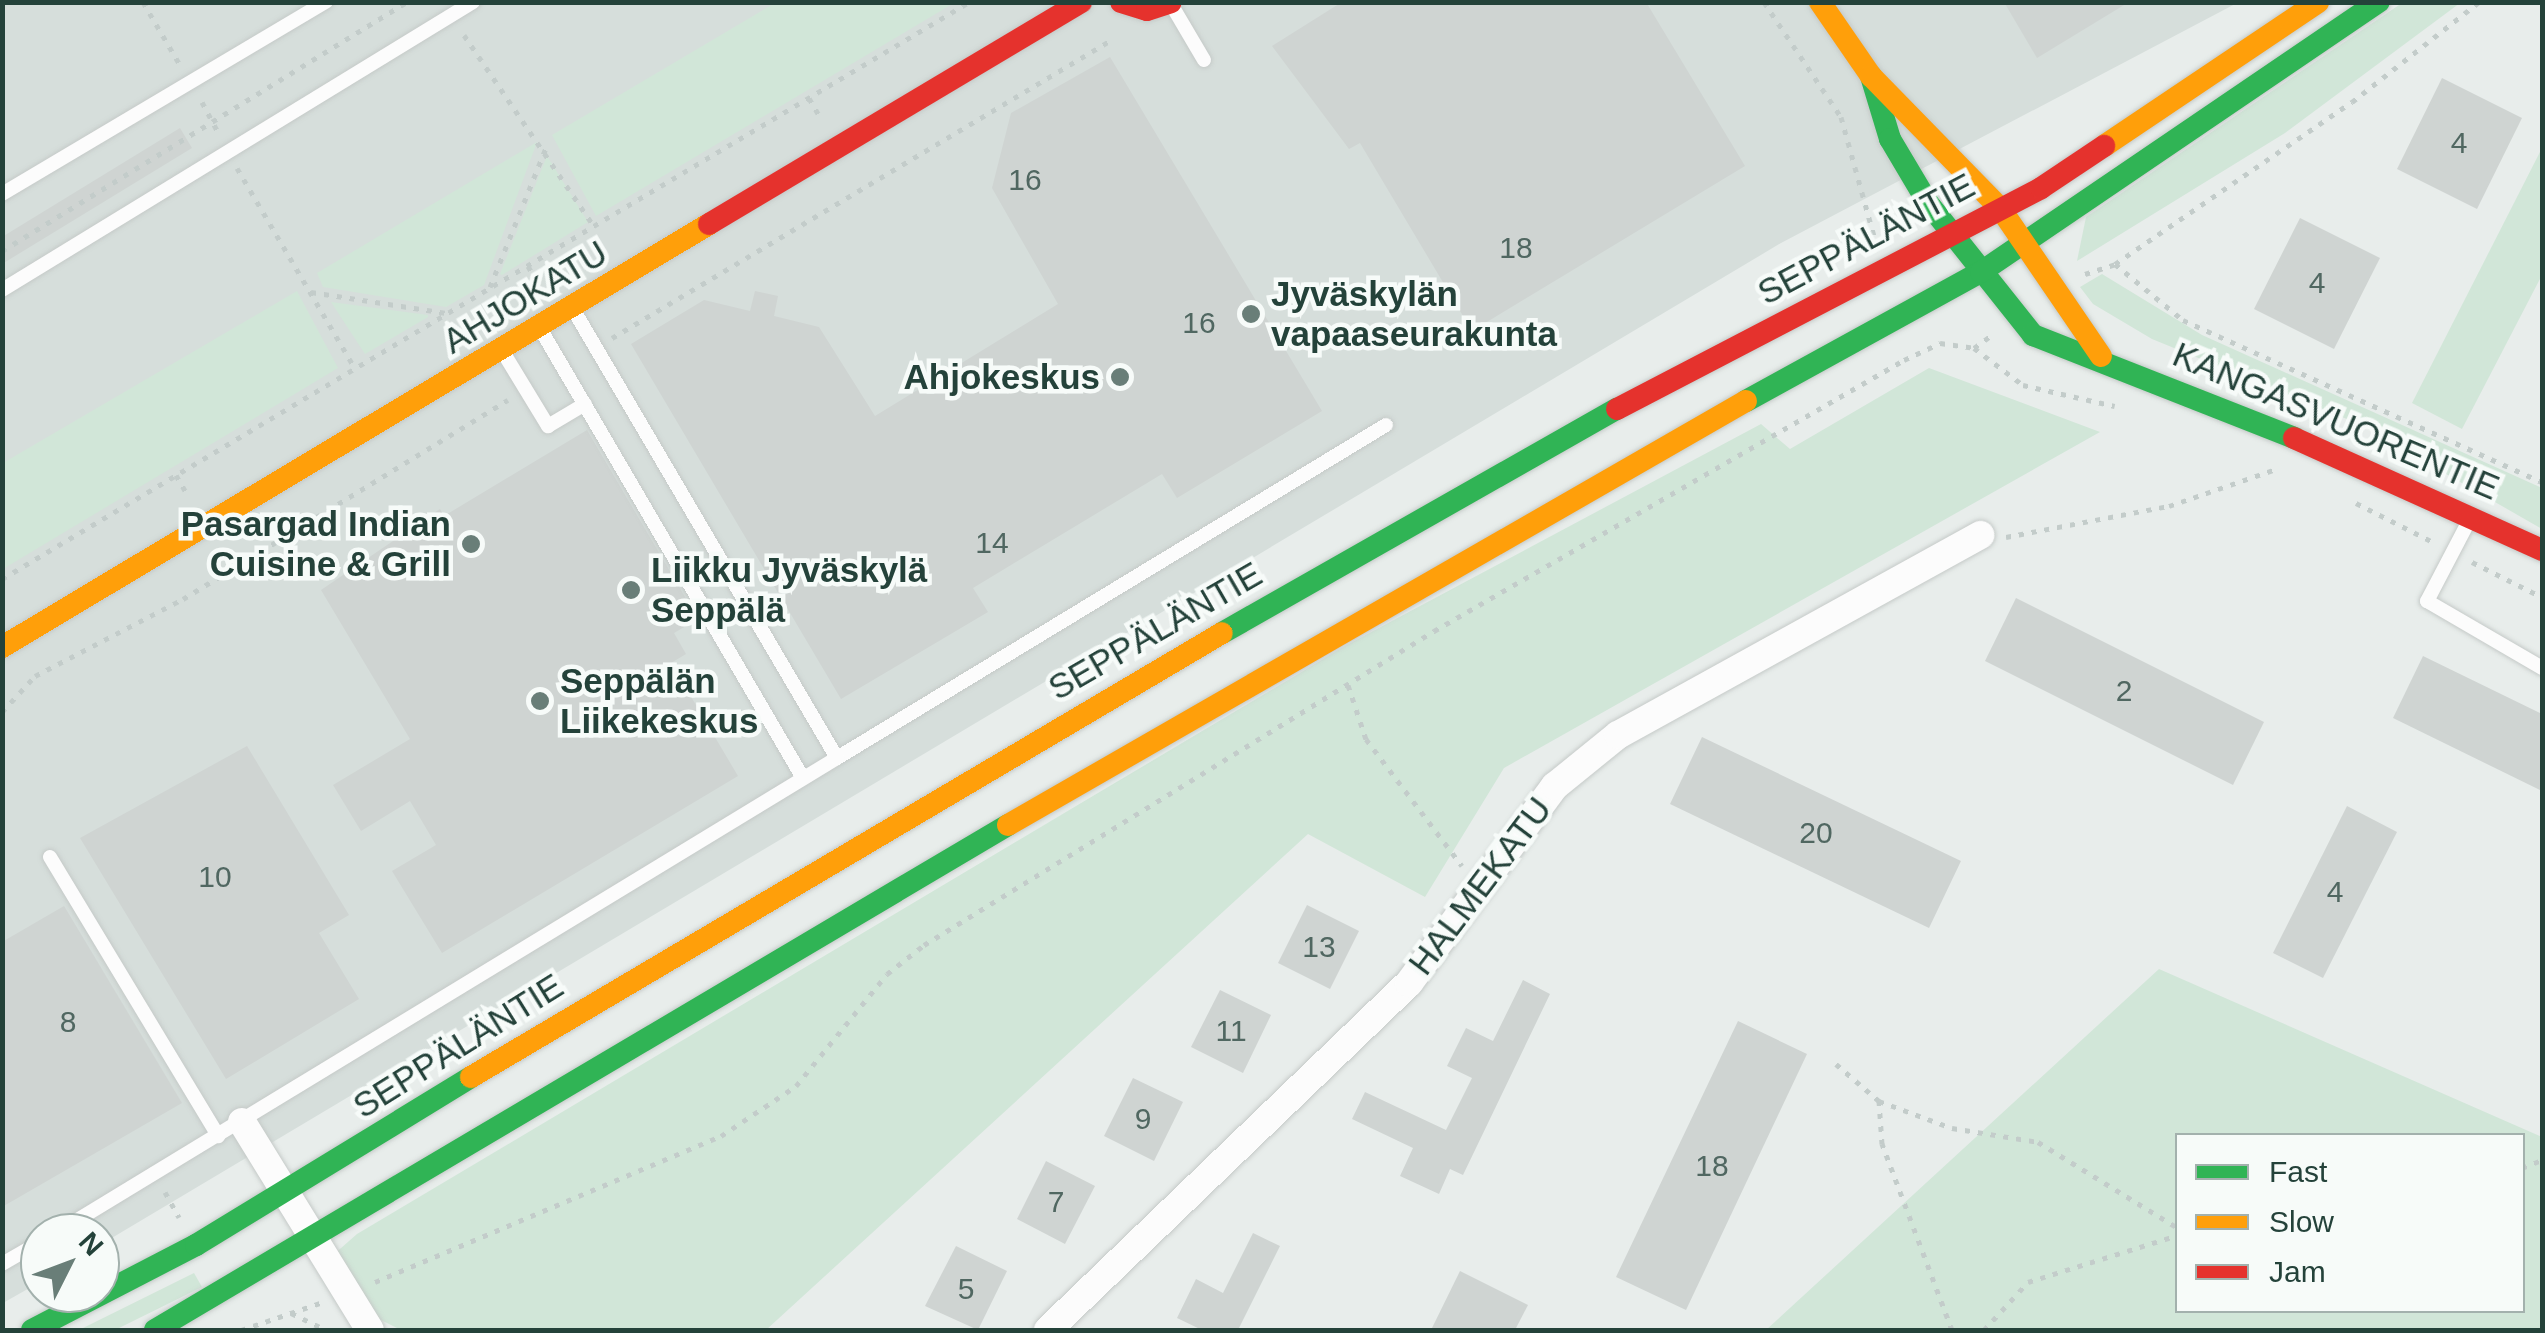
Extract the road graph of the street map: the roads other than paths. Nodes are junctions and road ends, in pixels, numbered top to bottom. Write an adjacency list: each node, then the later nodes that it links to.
1 (326, 2): 11 (lane)
2 (472, 2): 16 (lane)
3 (1081, 2): 17 (main road, AHJOKATU)
4 (1121, 2): 8 (main road)
5 (1820, 2): 10 (main road)
6 (2318, 2): 12 (main road, SEPPÄLÄNTIE)
7 (2380, 2): 14 (main road)
8 (1171, 3): 9 (lane)
9 (1204, 60)
10 (1871, 76): 12 (main road); 13 (main road, KANGASVUORENTIE)
11 (2, 194)
12 (2000, 208): 13 (main road, SEPPÄLÄNTIE); 14 (main road)
13 (1950, 231): 15 (main road, KANGASVUORENTIE); 32 (main road, SEPPÄLÄNTIE)
14 (2023, 246): 15 (main road); 20 (main road)
15 (1981, 272): 20 (main road, KANGASVUORENTIE); 34 (main road)
16 (2, 290)
17 (573, 308): 18 (main road, AHJOKATU); 28 (lane)
18 (540, 328): 19 (main road, AHJOKATU); 21 (lane)
19 (502, 350): 21 (lane); 26 (main road, AHJOKATU)
20 (2101, 356): 23 (main road, KANGASVUORENTIE)
21 (584, 404): 29 (lane)
22 (1386, 425): 28 (lane)
23 (2472, 516): 25 (main road, KANGASVUORENTIE); 27 (lane)
24 (1981, 535): 38 (street, HALMEKATU)
25 (2542, 550)
26 (2, 647)
27 (2542, 668)
28 (837, 758): 29 (lane)
29 (803, 778): 31 (lane)
30 (50, 857): 31 (lane)
31 (230, 1129): 32 (street); 33 (lane)
32 (284, 1192): 34 (street); 35 (main road, SEPPÄLÄNTIE)
33 (89, 1213)
34 (312, 1234): 36 (main road); 37 (street)
35 (32, 1330)
36 (155, 1330)
37 (370, 1330)
38 (1048, 1330)

